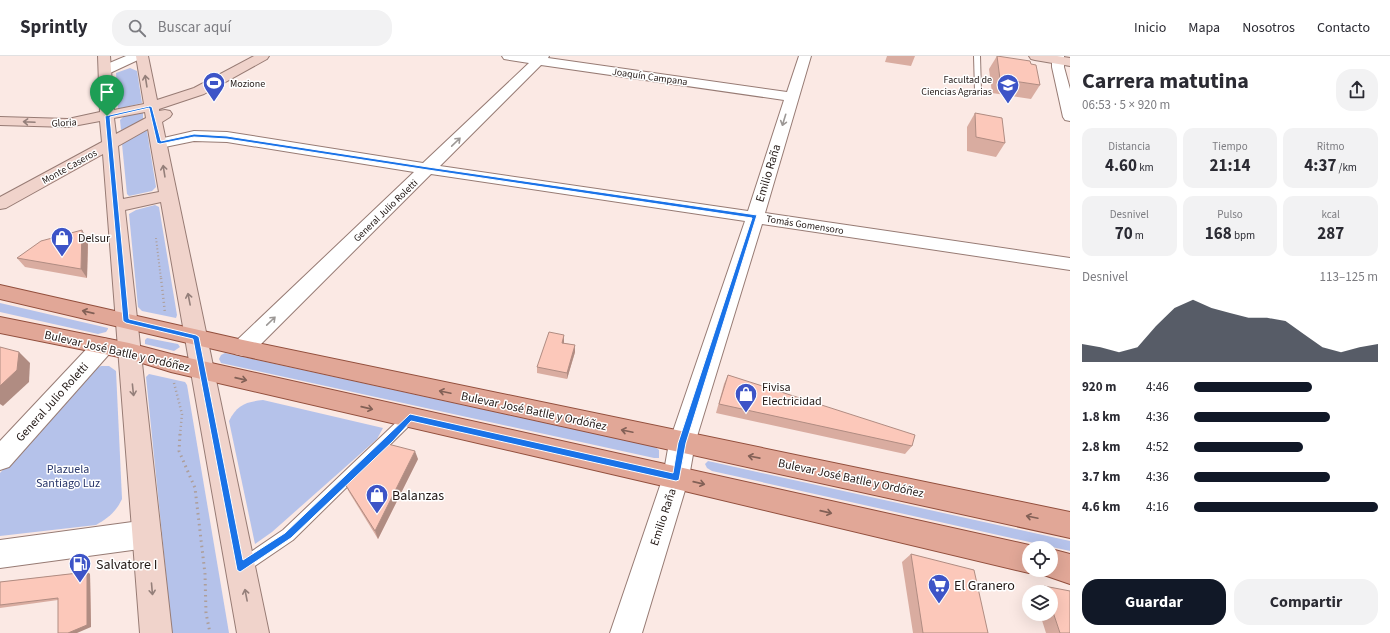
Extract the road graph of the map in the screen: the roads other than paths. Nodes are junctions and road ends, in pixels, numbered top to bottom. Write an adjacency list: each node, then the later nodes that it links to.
1 (136, 56): 10 (street)
2 (142, 56): 13 (street, one-way to 2)
3 (263, 56): 13 (street, Monte Caseros)
4 (508, 56): 8 (street, Joaquín Campana)
5 (805, 56): 12 (street, Emilio Raña)
6 (977, 56): 11 (lane)
7 (1035, 56): 9 (street)
8 (542, 58): 12 (street, Joaquín Campana); 19 (street, General Julio Roletti, one-way to 8)
9 (1062, 60): 15 (street)
10 (105, 63): 14 (street)
11 (978, 91)
12 (791, 97): 23 (street, Emilio Raña, one-way to 23)
13 (152, 114): 14 (street, Gloria); 17 (street, Monte Caseros); 18 (street)
14 (107, 116): 16 (street, Gloria, one-way to 16); 17 (street)
15 (1070, 117)
16 (0, 121)
17 (110, 143): 21 (street, Monte Caseros); 22 (street)
18 (160, 143): 19 (street, Tomás Gomensoro); 20 (street, one-way to 18)
19 (428, 169): 23 (street, Tomás Gomensoro); 30 (street, General Julio Roletti, one-way to 19)
20 (168, 195): 22 (street); 28 (street, one-way to 20)
21 (0, 204)
22 (117, 206): 26 (street)
23 (755, 217): 24 (street, Tomás Gomensoro); 34 (street, Emilio Raña)
24 (1070, 264)
25 (0, 292): 26 (main road, Bulevar José Batlle y Ordóñez, one-way to 25)
26 (126, 321): 28 (main road, Bulevar José Batlle y Ordóñez); 31 (street)
27 (0, 325): 29 (main road, Bulevar José Batlle y Ordóñez)
28 (196, 337): 30 (main road, Bulevar José Batlle y Ordóñez); 32 (street)
29 (104, 346): 31 (main road, Bulevar José Batlle y Ordóñez); 35 (street, General Julio Roletti)
30 (243, 348): 34 (main road, Bulevar José Batlle y Ordóñez, one-way to 30)
31 (129, 351): 32 (main road, Bulevar José Batlle y Ordóñez); 38 (street, one-way to 38)
32 (203, 370): 33 (main road, Bulevar José Batlle y Ordóñez, one-way to 33); 42 (street)
33 (410, 417): 36 (main road, Bulevar José Batlle y Ordóñez); 42 (lane)
34 (682, 443): 36 (street, Emilio Raña); 37 (main road, Bulevar José Batlle y Ordóñez, one-way to 34)
35 (0, 459)
36 (676, 477): 40 (main road, Bulevar José Batlle y Ordóñez, one-way to 40); 46 (street, Emilio Raña)
37 (1070, 525)
38 (147, 534): 39 (street); 44 (street, one-way to 44)
39 (0, 554)
40 (1022, 557)
41 (1058, 566): 43 (main road)
42 (240, 567): 45 (street, one-way to 42)
43 (1070, 569)
44 (156, 633)
45 (253, 633)
46 (626, 633)

